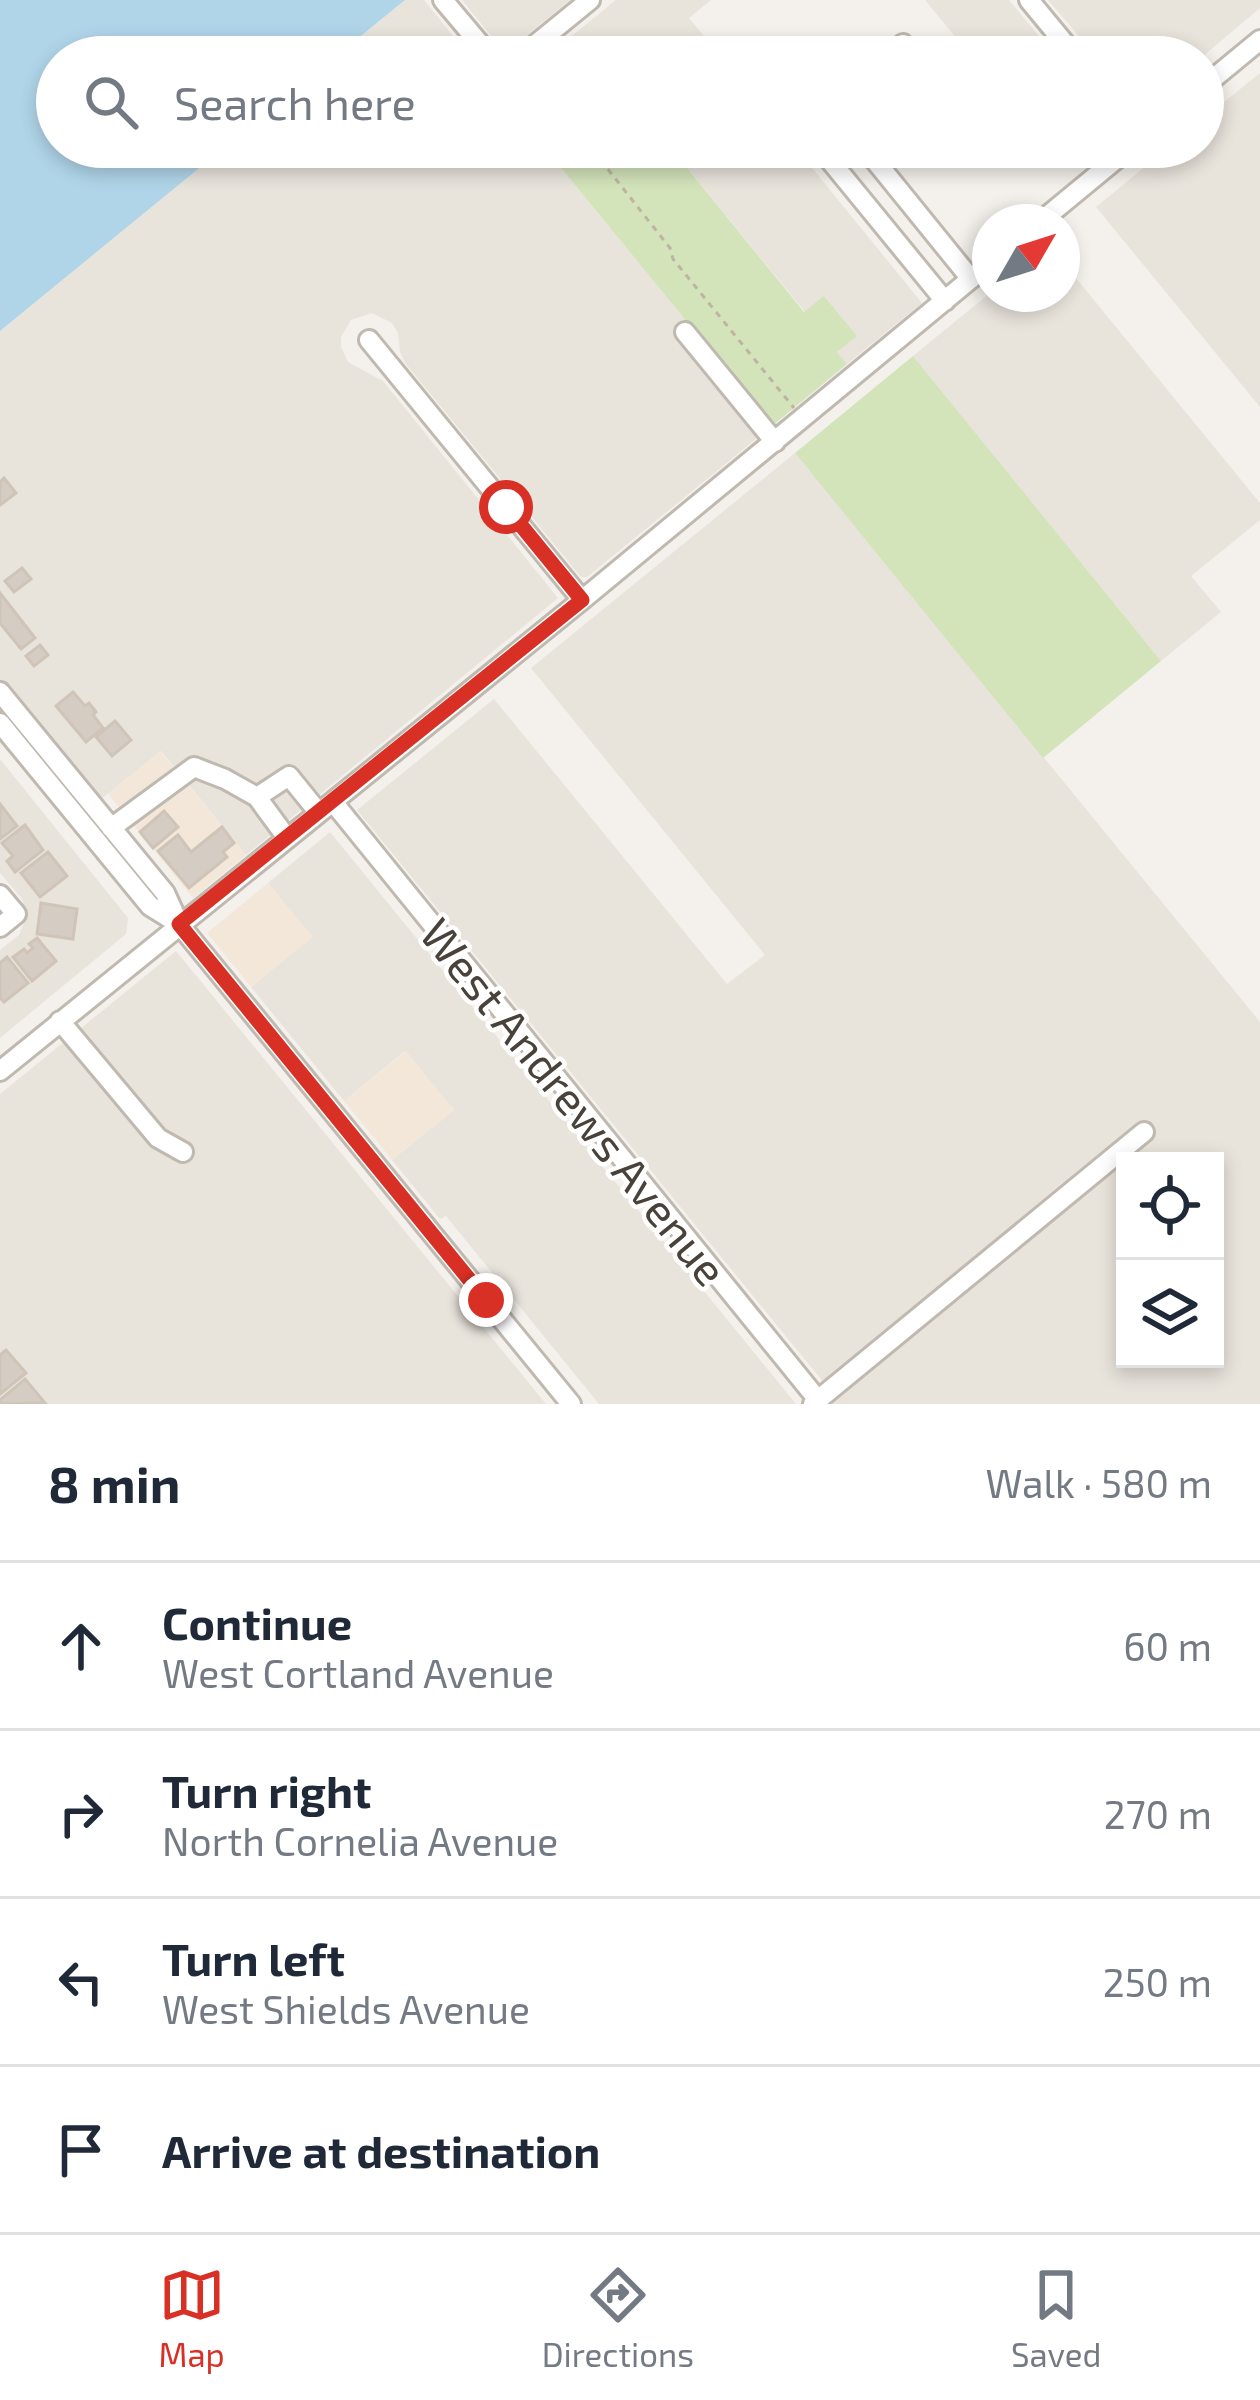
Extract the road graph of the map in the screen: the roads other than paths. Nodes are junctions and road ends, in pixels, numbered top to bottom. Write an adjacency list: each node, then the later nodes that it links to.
1 (442, 0): 4 (street)
2 (590, 0): 5 (street)
3 (1029, 0): 6 (street)
4 (473, 36)
5 (546, 36)
6 (1059, 36)
7 (1260, 40): 8 (street)
8 (1224, 70)
9 (836, 168): 14 (street)
10 (881, 168): 13 (street)
11 (1106, 168): 12 (street)
12 (1062, 204)
13 (971, 279): 14 (street)
14 (945, 301): 17 (street)
15 (685, 332): 17 (street)
16 (369, 340): 18 (street)
17 (775, 442): 18 (street)
18 (582, 600): 22 (street)
19 (0, 692): 23 (street)
20 (0, 723): 27 (street)
21 (257, 797): 22 (street, West Andrews Avenue); 23 (street); 24 (street)
22 (326, 807): 24 (street); 32 (street, West Andrews Avenue)
23 (111, 828): 27 (street)
24 (287, 838): 27 (street)
25 (0, 895): 26 (street)
26 (8, 921)
27 (179, 924): 28 (street); 33 (street)
28 (60, 1021): 29 (street); 31 (street)
29 (0, 1071)
30 (1144, 1132): 32 (street)
31 (183, 1152)
32 (815, 1402)
33 (571, 1404)

